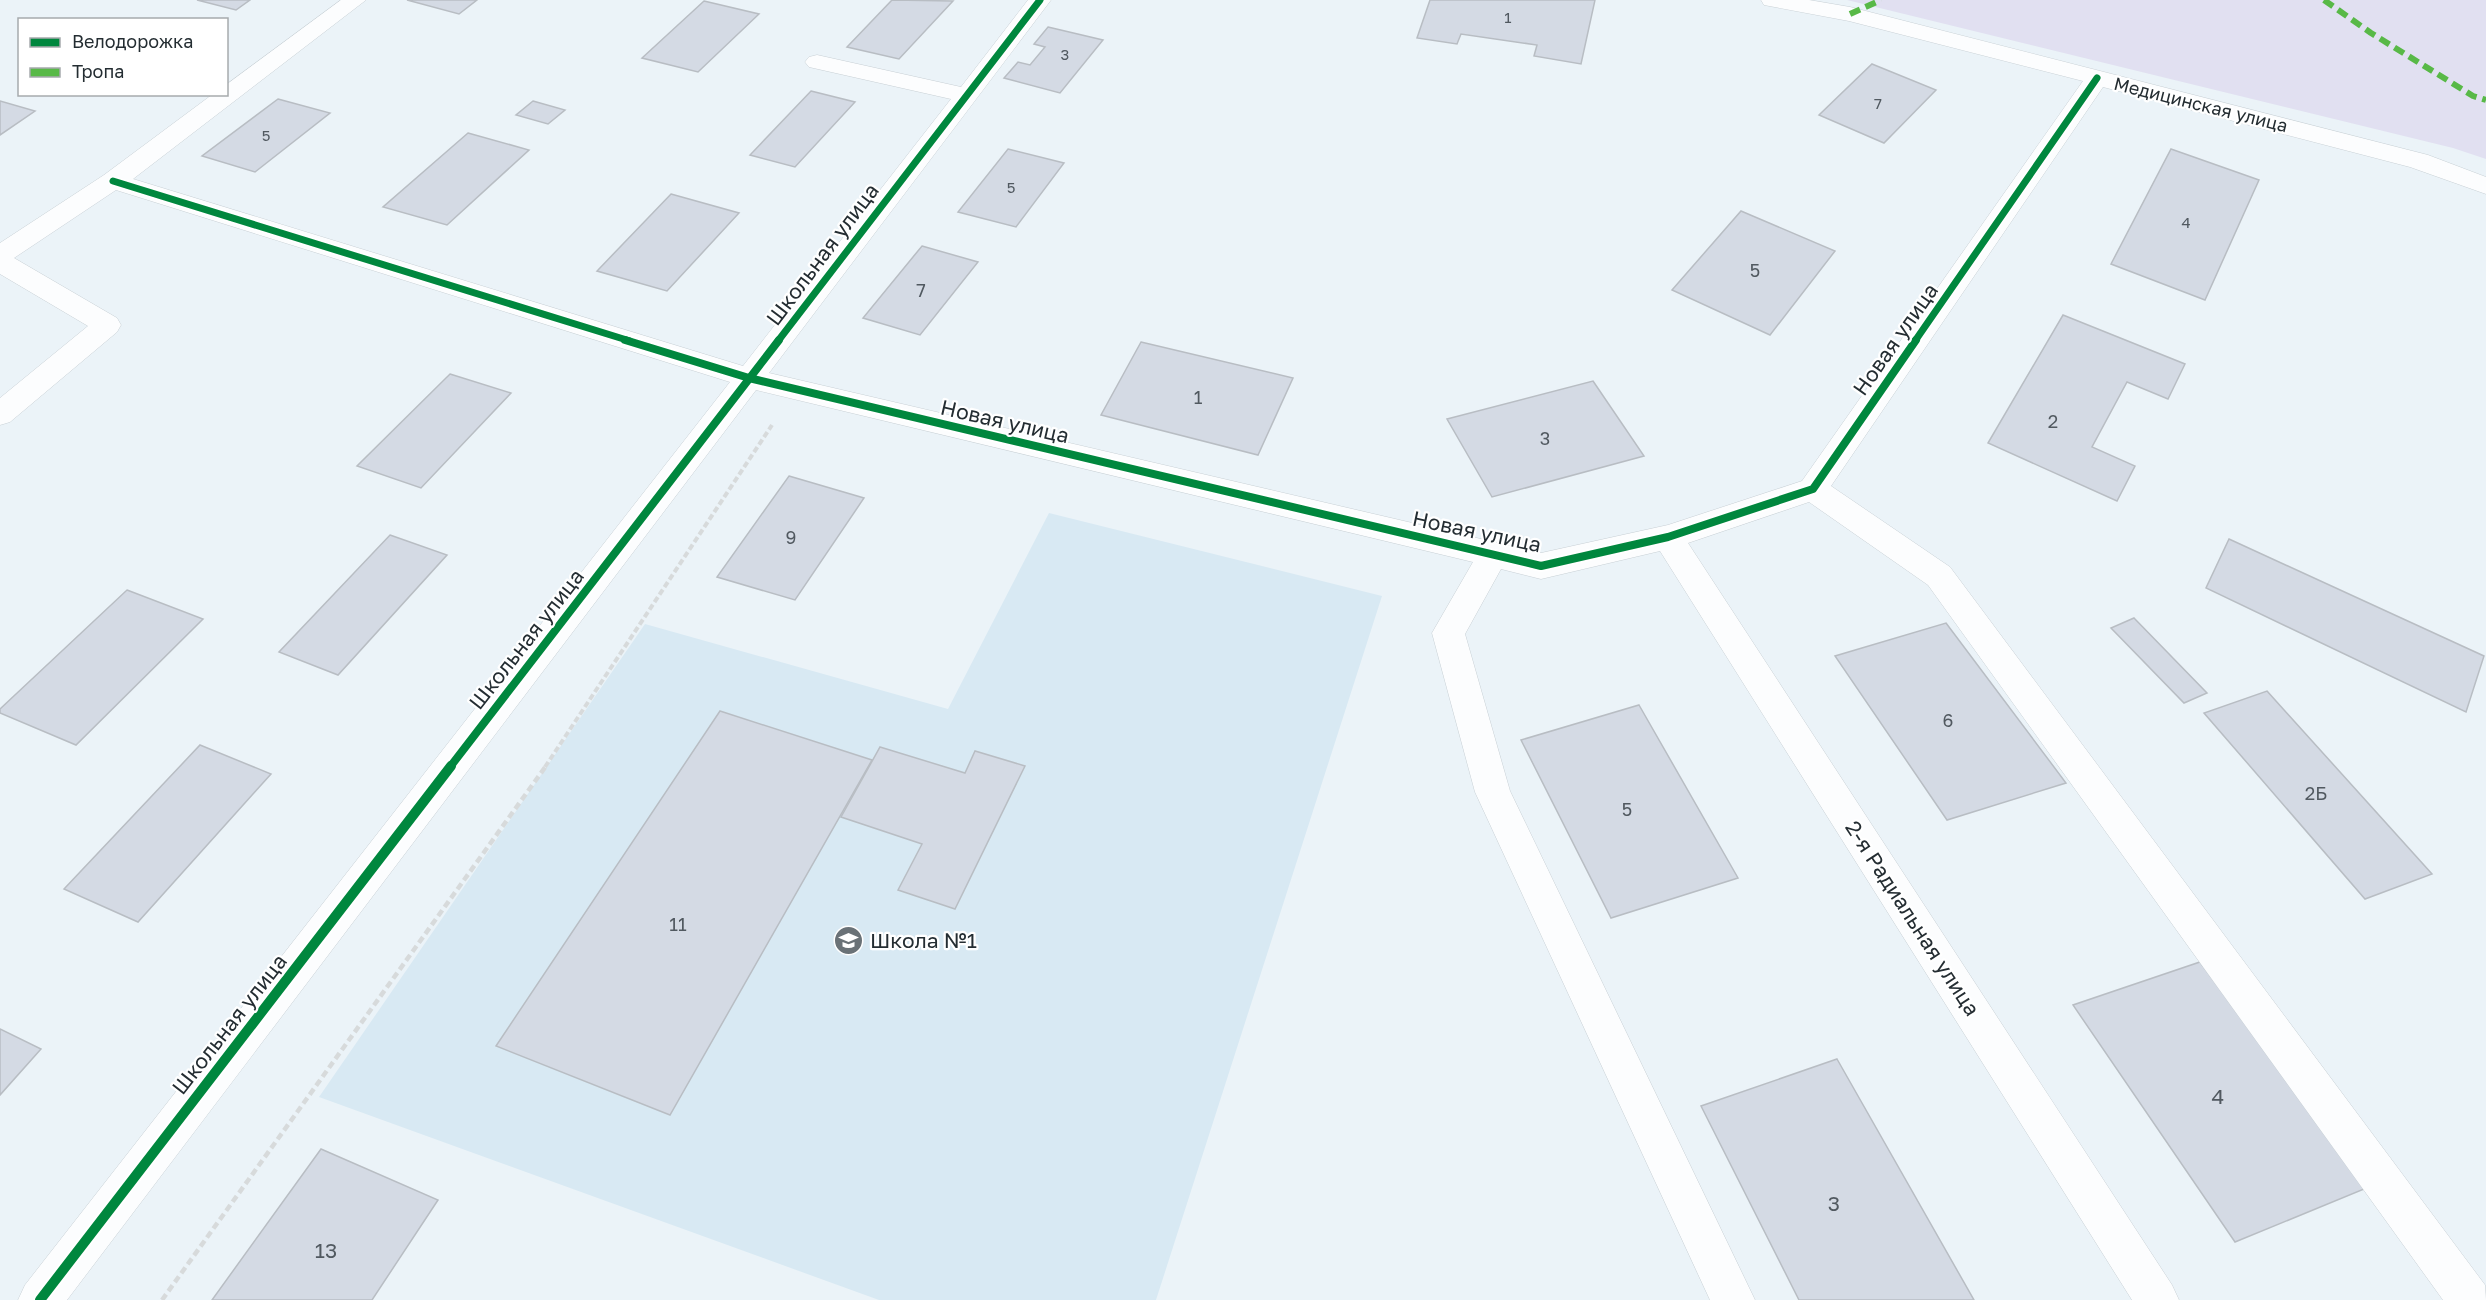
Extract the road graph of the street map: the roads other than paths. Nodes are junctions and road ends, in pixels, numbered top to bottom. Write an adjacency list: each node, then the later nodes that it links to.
1 (355, 0): 6 (street)
2 (1040, 0): 7 (street, Школьная улица)
3 (1772, 0): 5 (street, Медицинская улица)
4 (817, 62): 7 (street)
5 (2097, 78): 10 (street, Медицинская улица); 15 (street, Новая улица)
6 (228, 95)
7 (965, 95): 13 (street, Школьная улица)
8 (226, 96): 9 (street)
9 (112, 181): 11 (street); 13 (street, Новая улица)
10 (2486, 186)
11 (0, 255)
12 (0, 262): 14 (street)
13 (749, 378): 17 (street, Новая улица); 18 (street, Школьная улица)
14 (0, 414)
15 (1813, 489): 16 (street, Новая улица); 21 (street)
16 (1668, 537): 17 (street, Новая улица); 20 (street, 2-я Радиальная улица)
17 (1493, 555): 19 (street)
18 (40, 1300)
19 (1733, 1300)
20 (2157, 1300)
21 (2470, 1300)

